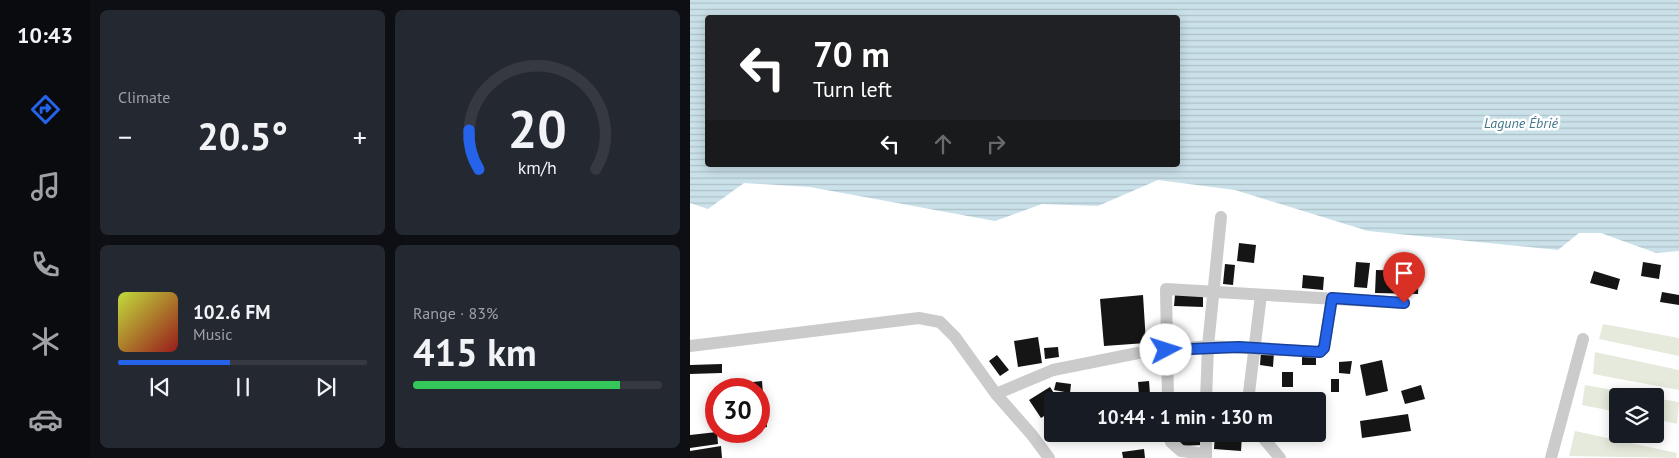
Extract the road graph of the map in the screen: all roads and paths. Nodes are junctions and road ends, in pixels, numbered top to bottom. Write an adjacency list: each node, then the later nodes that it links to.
1 (1221, 216): 2 (street)
2 (1213, 291): 3 (street); 10 (street); 12 (street)
3 (1261, 295): 4 (street); 11 (street)
4 (1332, 298): 5 (street); 11 (street)
5 (1404, 303)
6 (690, 338): 8 (street)
7 (1583, 339): 23 (street)
8 (707, 344): 9 (street); 16 (street)
9 (690, 346)
10 (1208, 346): 11 (street); 12 (street); 14 (street)
11 (1254, 347): 15 (street)
12 (1166, 350): 13 (street); 16 (street)
13 (1168, 392)
14 (1206, 392)
15 (1249, 392)
16 (996, 394): 21 (street)
17 (1171, 442): 20 (street)
18 (1206, 442): 20 (street)
19 (1267, 442): 22 (street)
20 (1206, 456)
21 (1049, 458)
22 (1280, 458)
23 (1551, 458)

